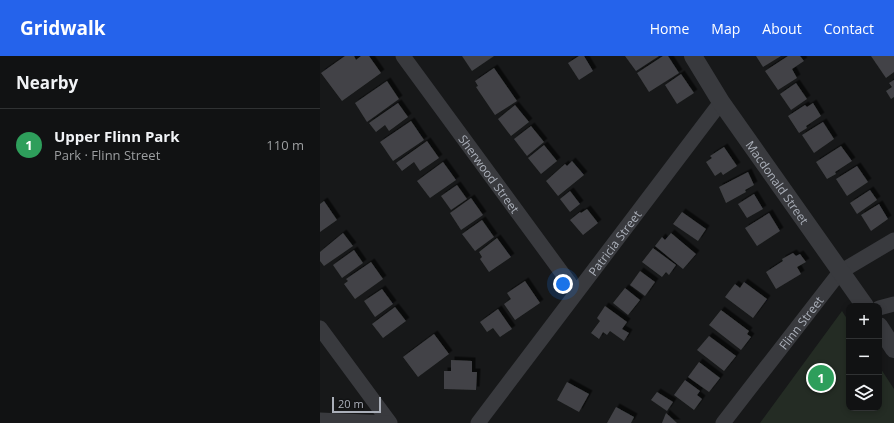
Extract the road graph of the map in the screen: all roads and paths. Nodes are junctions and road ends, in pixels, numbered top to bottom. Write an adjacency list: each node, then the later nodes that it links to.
1 (403, 56): 6 (street, Sherwood Street)
2 (693, 56): 3 (street, Macdonald Street)
3 (721, 102): 5 (street, Macdonald Street); 6 (street, Patricia Street)
4 (894, 240): 5 (street, Flinn Street)
5 (840, 272): 7 (street, Macdonald Street); 16 (street, Flinn Street)
6 (576, 292): 15 (street, Patricia Street)
7 (863, 303)
8 (894, 304): 9 (street)
9 (882, 307)
10 (320, 328): 14 (street)
11 (882, 331): 12 (street)
12 (894, 349)
13 (320, 420): 14 (street)
14 (389, 423)
15 (478, 423)
16 (723, 423)

